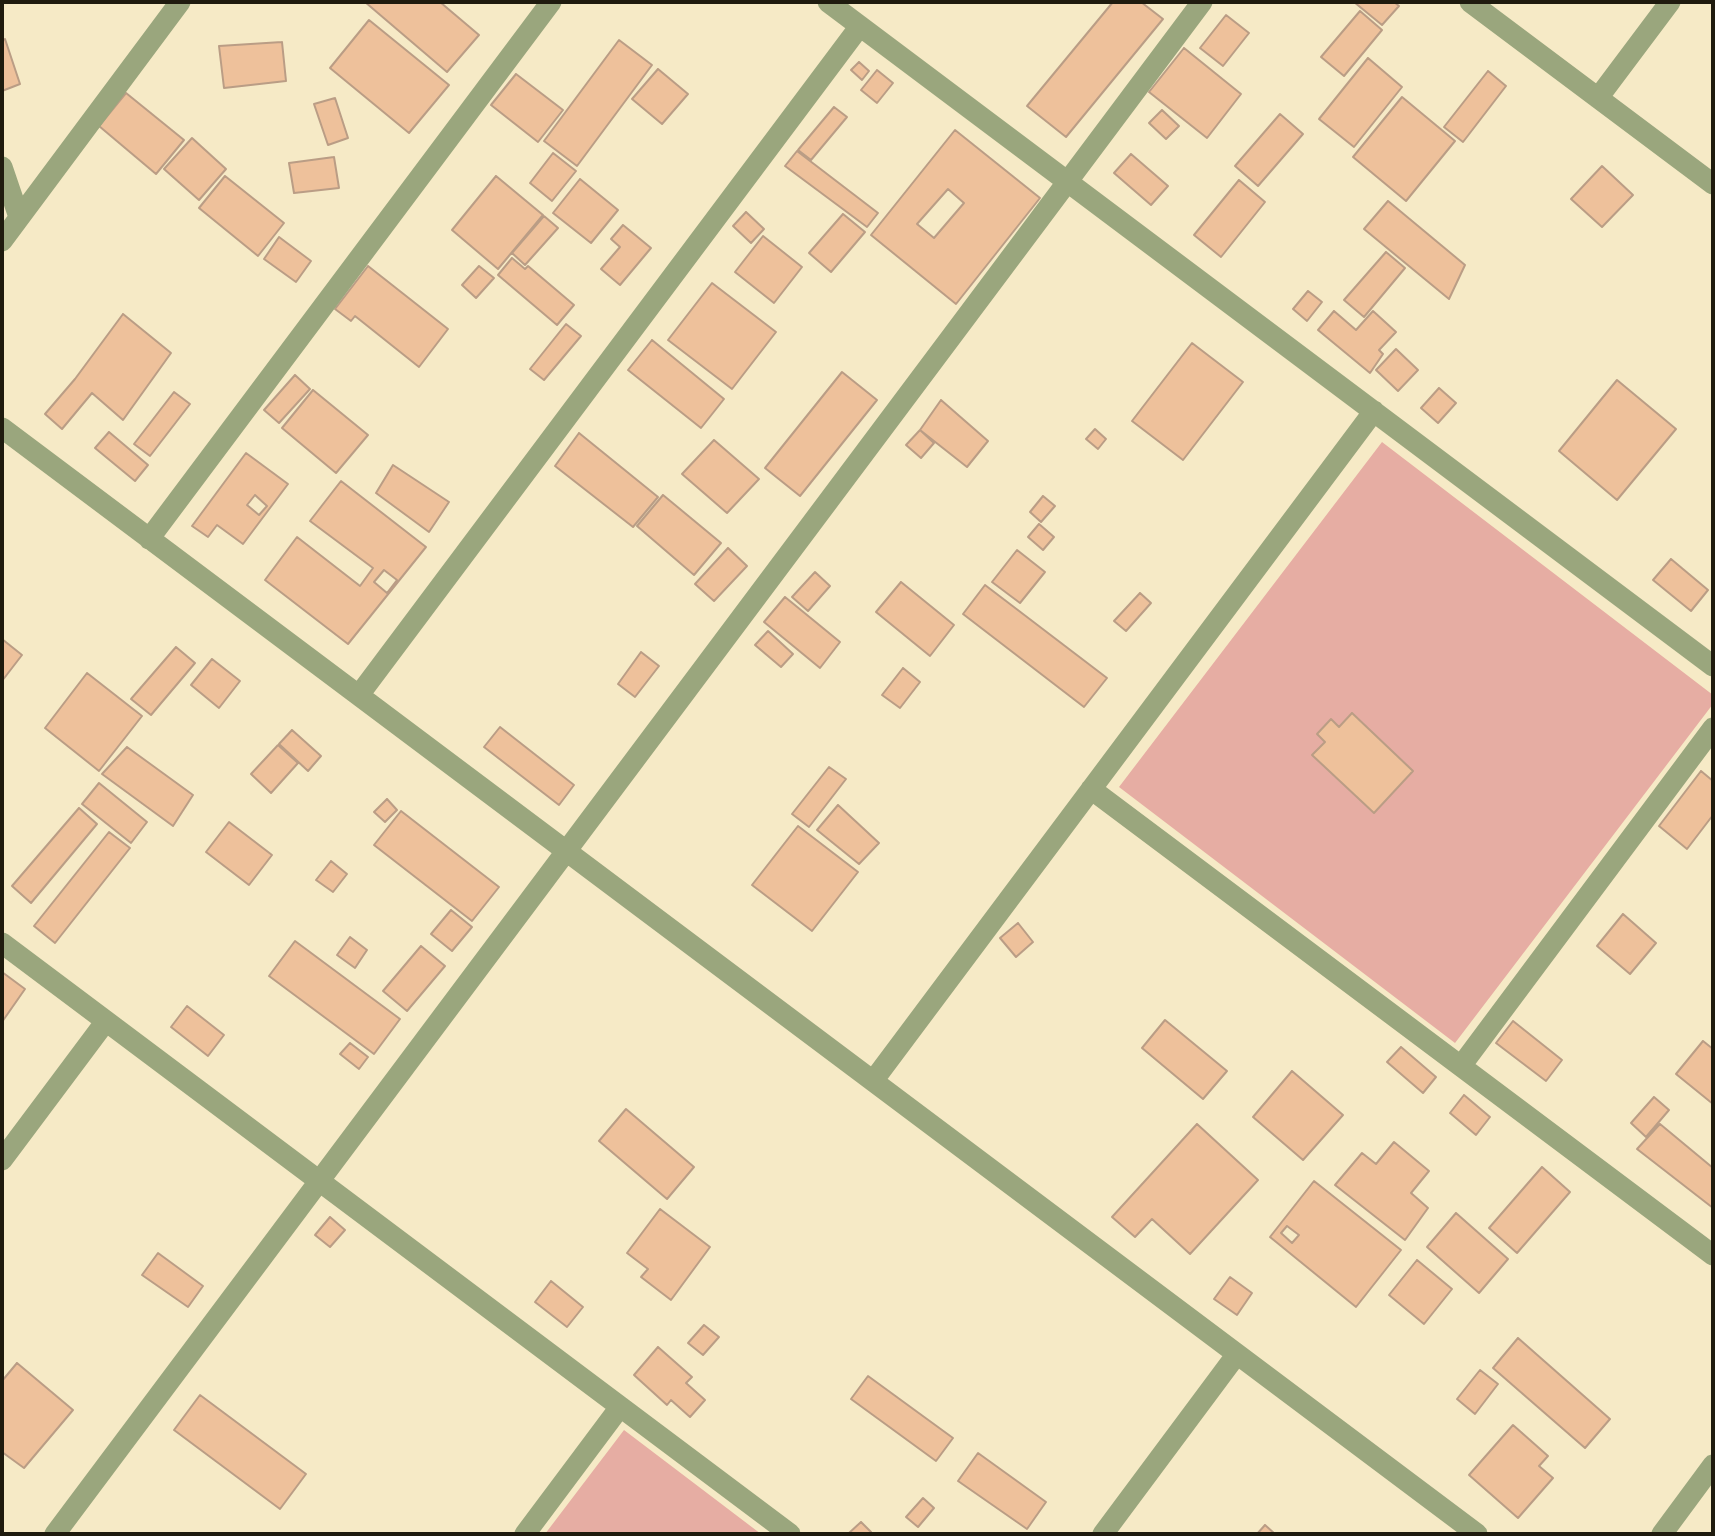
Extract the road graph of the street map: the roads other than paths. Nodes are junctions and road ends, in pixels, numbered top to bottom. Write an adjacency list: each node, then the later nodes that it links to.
1 (180, 2): 12 (street)
2 (551, 2): 16 (street)
3 (828, 2): 7 (street)
4 (1202, 2): 10 (street)
5 (1470, 2): 8 (street)
6 (1670, 2): 8 (street)
7 (860, 26): 10 (street); 18 (street)
8 (1598, 98): 11 (street)
9 (2, 167): 12 (street)
10 (1067, 181): 14 (street); 21 (street)
11 (1713, 184)
12 (19, 217): 13 (street)
13 (2, 241)
14 (1374, 411): 17 (street); 20 (street)
15 (2, 428): 16 (street)
16 (149, 539): 18 (street)
17 (1713, 666)
18 (359, 695): 21 (street)
19 (1713, 728): 24 (street)
20 (1091, 789): 24 (street); 25 (street)
21 (566, 851): 25 (street); 27 (street)
22 (2, 943): 23 (street)
23 (106, 1021): 26 (street); 27 (street)
24 (1461, 1066): 28 (street)
25 (873, 1081): 29 (street)
26 (2, 1160)
27 (319, 1182): 30 (street); 32 (street)
28 (1713, 1255)
29 (1237, 1354): 35 (street); 36 (street)
30 (620, 1407): 33 (street); 34 (street)
31 (1713, 1465): 37 (street)
32 (55, 1534)
33 (525, 1534)
34 (790, 1534)
35 (1103, 1534)
36 (1477, 1534)
37 (1662, 1534)

